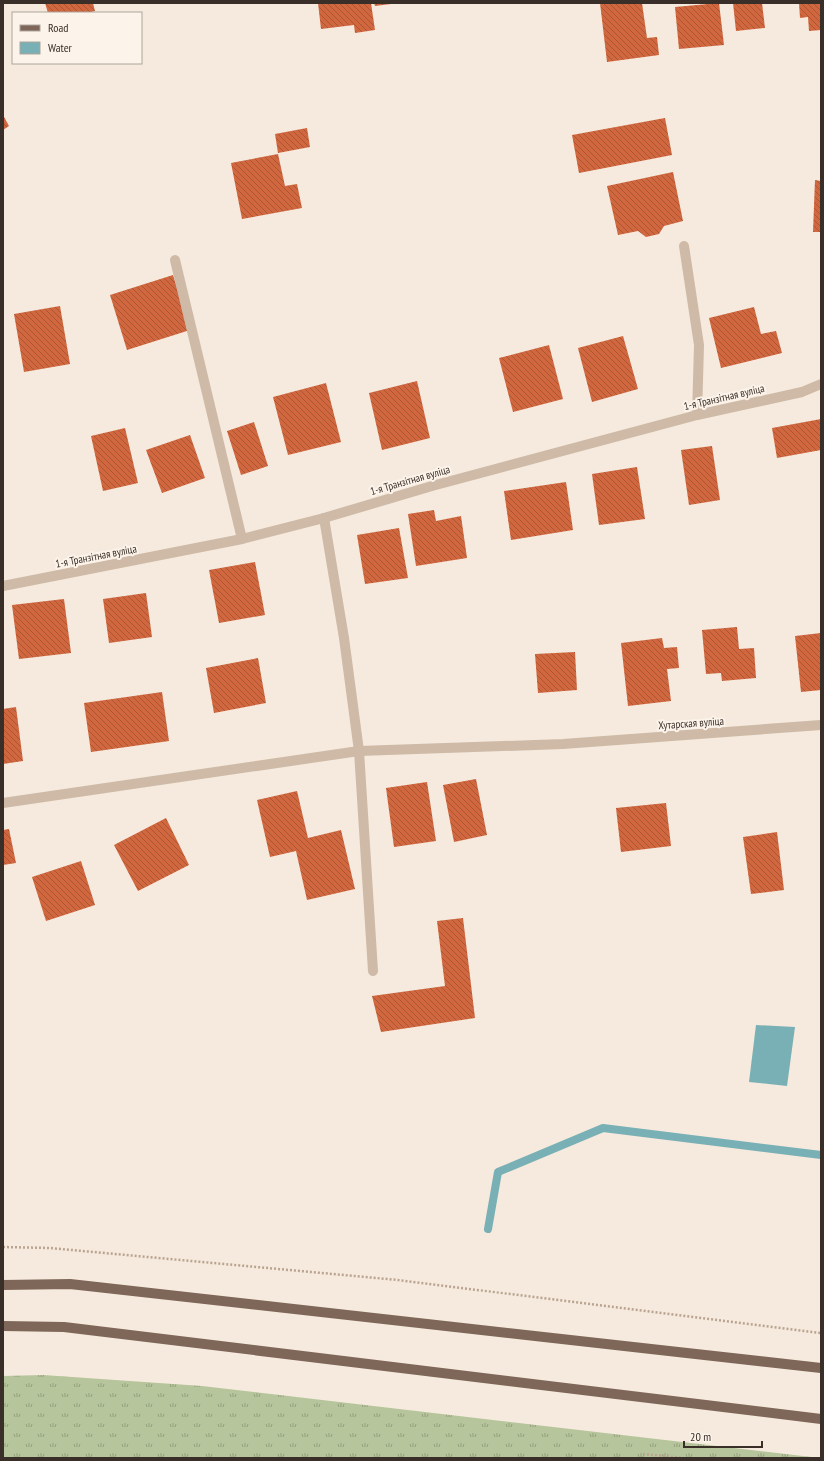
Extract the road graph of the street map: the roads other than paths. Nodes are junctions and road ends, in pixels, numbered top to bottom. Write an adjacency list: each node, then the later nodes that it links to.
1 (684, 246): 4 (street)
2 (175, 260): 6 (street)
3 (821, 384): 4 (street, 1-я Транзітная вуліца)
4 (697, 415): 5 (street, 1-я Транзітная вуліца)
5 (324, 518): 6 (street, 1-я Транзітная вуліца); 9 (street)
6 (242, 539): 7 (street, 1-я Транзітная вуліца)
7 (3, 586)
8 (821, 725): 9 (street, Хутарская вуліца)
9 (359, 751): 10 (street); 11 (street)
10 (3, 803)
11 (374, 971)
12 (3, 1285): 14 (main road)
13 (3, 1326): 15 (main road)
14 (821, 1368)
15 (821, 1419)

